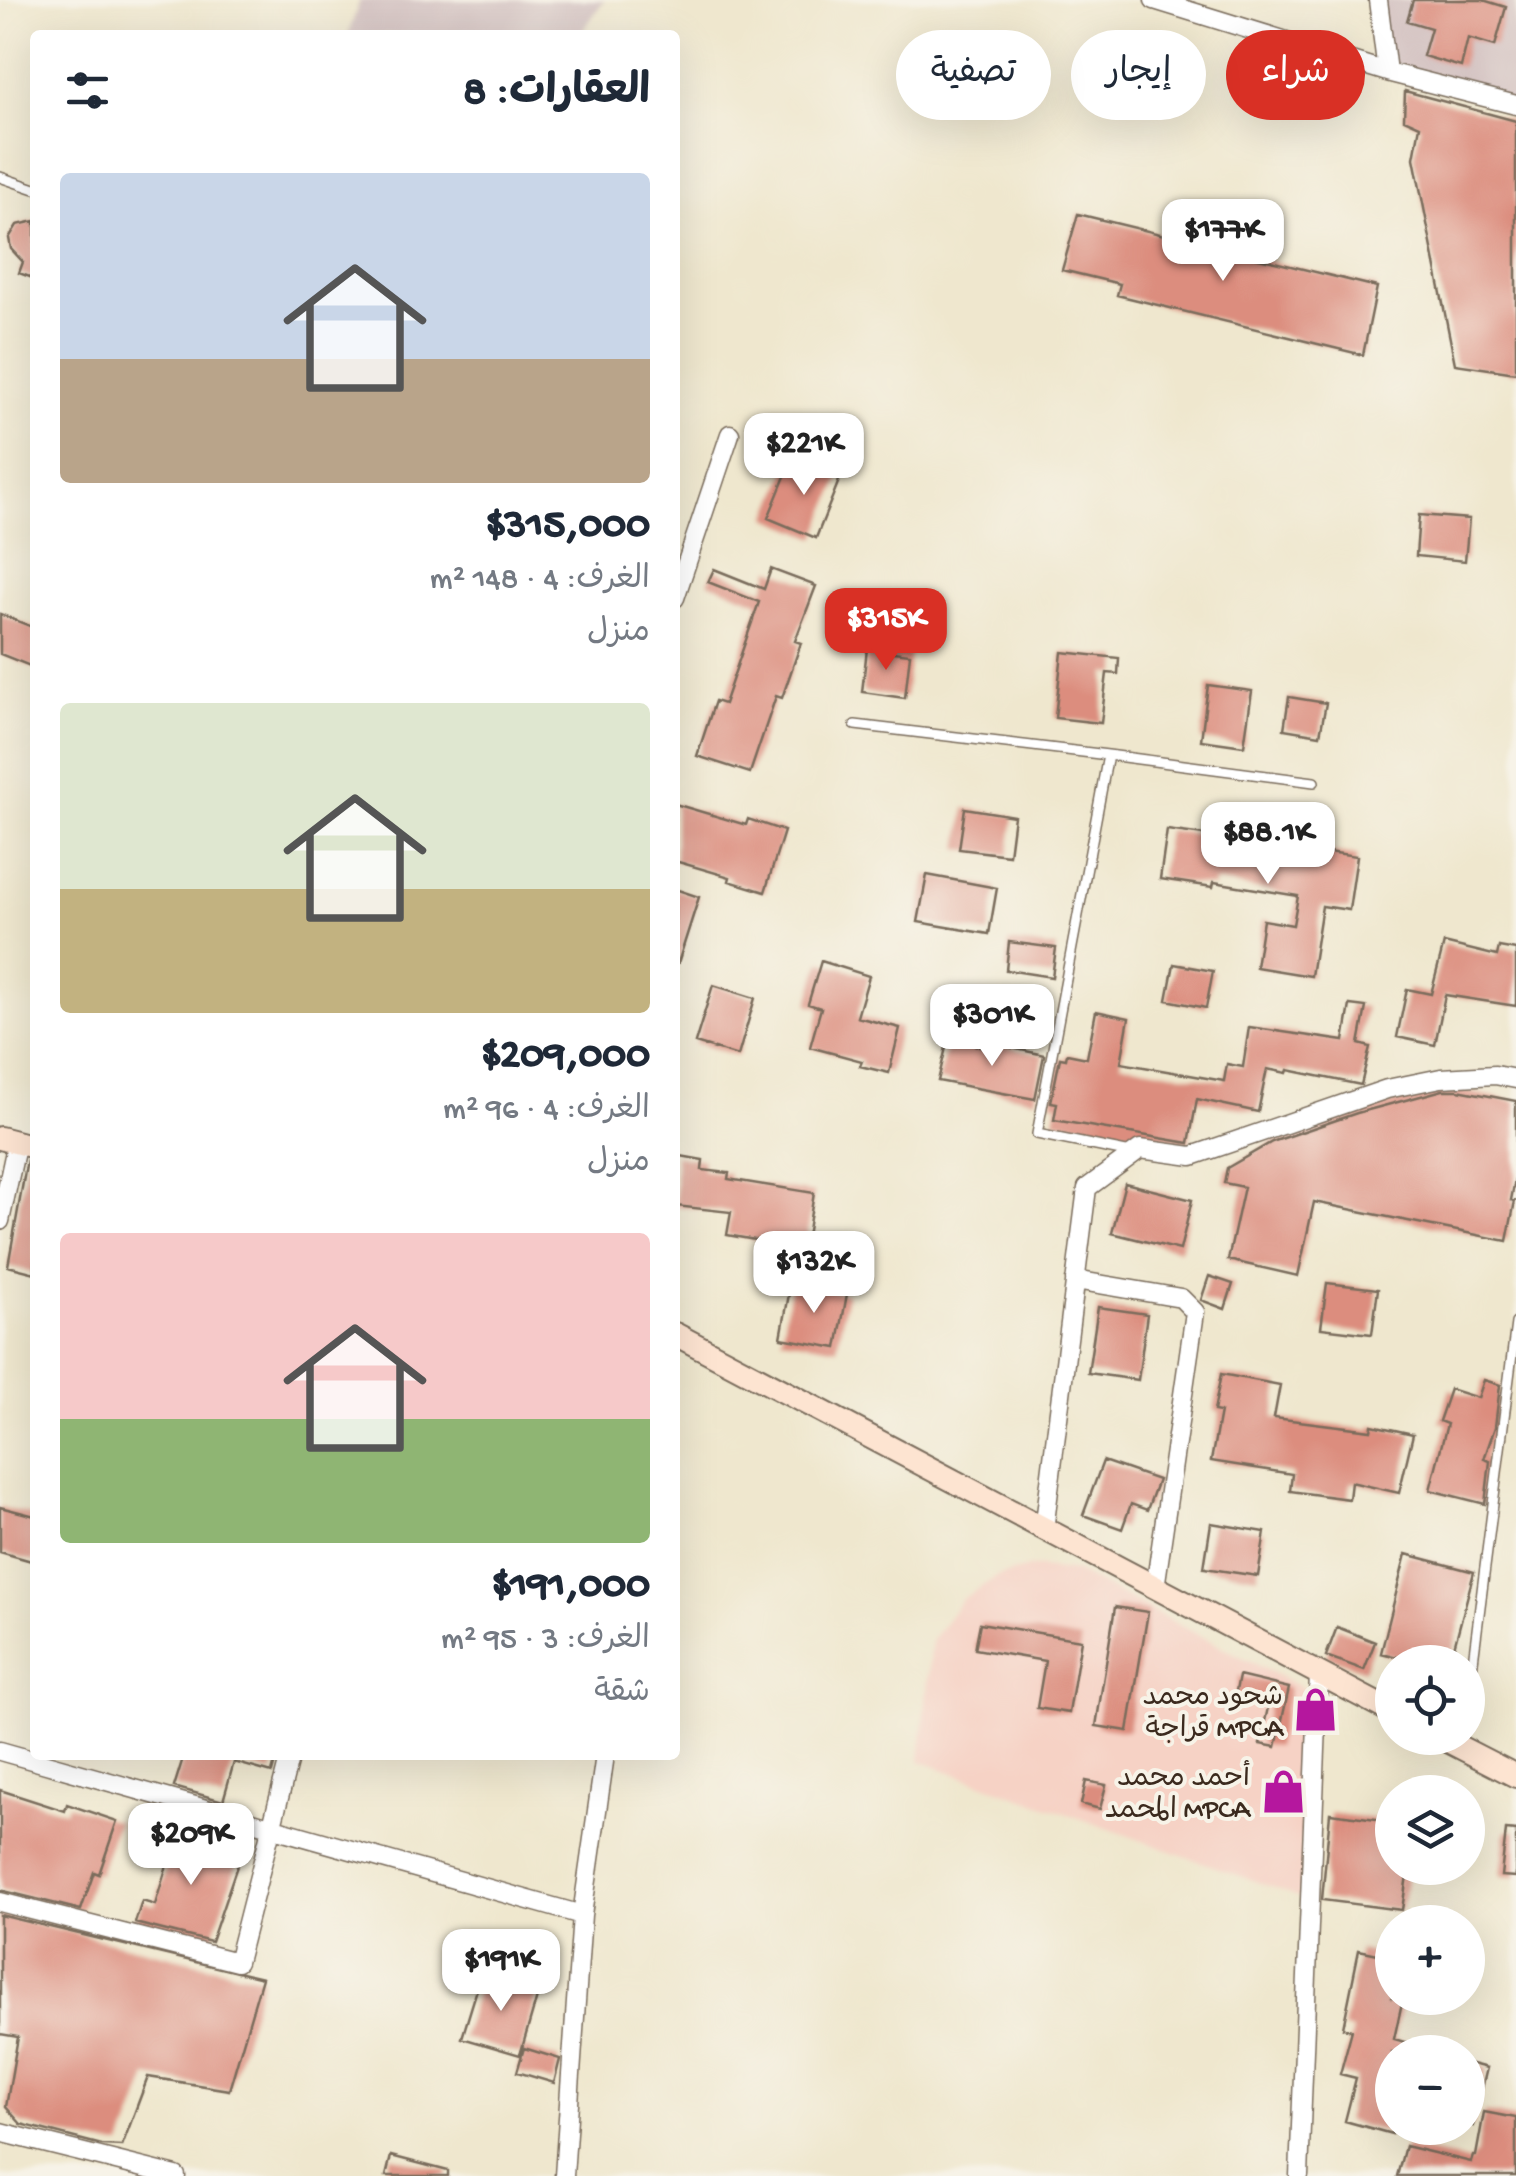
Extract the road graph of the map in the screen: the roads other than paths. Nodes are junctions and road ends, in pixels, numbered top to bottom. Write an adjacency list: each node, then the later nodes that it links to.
1 (1154, 0): 3 (street)
2 (1378, 0): 3 (street)
3 (1387, 72): 4 (street)
4 (1516, 106)
5 (0, 177): 6 (lane)
6 (30, 187)
7 (730, 434): 8 (street)
8 (680, 583)
9 (856, 725): 10 (lane)
10 (1108, 755): 11 (lane); 14 (lane)
11 (1314, 782)
12 (1516, 1079): 14 (street)
13 (17, 1142): 15 (street)
14 (1134, 1154): 16 (street)
15 (0, 1221)
16 (1076, 1280): 19 (street); 20 (street)
17 (1516, 1323): 21 (lane)
18 (680, 1337): 19 (street)
19 (1044, 1530): 20 (street)
20 (1155, 1588): 22 (street)
21 (1475, 1645)
22 (1319, 1674): 23 (street); 37 (street)
23 (1375, 1703)
24 (0, 1750): 26 (street)
25 (1479, 1755): 30 (street)
26 (30, 1758)
27 (36, 1760): 31 (street)
28 (289, 1760): 31 (street)
29 (605, 1760): 33 (street)
30 (1516, 1776)
31 (271, 1825): 32 (street); 33 (street)
32 (0, 1902)
33 (582, 1915): 36 (street)
34 (0, 2132): 35 (street)
35 (176, 2176)
36 (564, 2176)
37 (1298, 2176)

